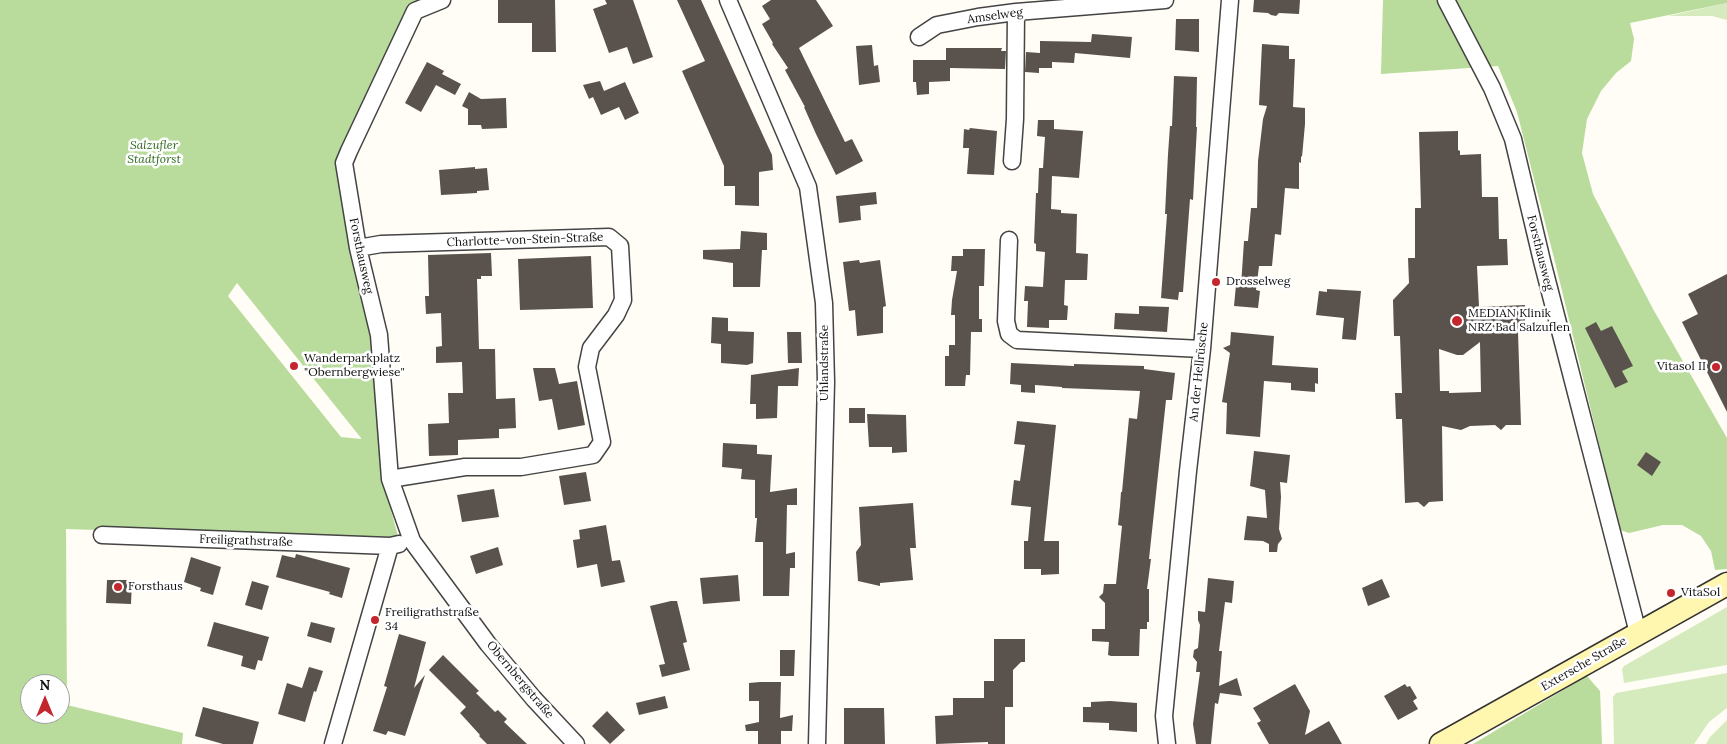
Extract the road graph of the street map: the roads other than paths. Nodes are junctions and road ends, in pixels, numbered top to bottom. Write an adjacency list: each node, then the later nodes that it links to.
1 (442, 0): 10 (street, Forsthausweg)
2 (728, 0): 20 (street, Uhlandstraße)
3 (1165, 0): 6 (street, Amselweg)
4 (1230, 0): 11 (street, An der Hellrüsche)
5 (1446, 0): 17 (street, Forsthausweg)
6 (1016, 12): 7 (street, Amselweg); 8 (street)
7 (919, 37)
8 (1012, 161)
9 (1008, 240): 11 (street)
10 (358, 248): 12 (street, Forsthausweg); 12 (street, Charlotte-von-Stein-Straße)
11 (1202, 349): 21 (street, An der Hellrüsche)
12 (390, 479): 14 (street, Forsthausweg)
13 (102, 535): 15 (street, Freiligrathstraße)
14 (412, 541): 15 (street, Freiligrathstraße); 19 (street, Obernbergstraße)
15 (390, 546): 18 (street)
16 (1727, 584): 17 (main road, Extersche Straße)
17 (1638, 633): 22 (main road, Extersche Straße)
18 (334, 744)
19 (576, 744)
20 (817, 744)
21 (1167, 744)
22 (1442, 744)

